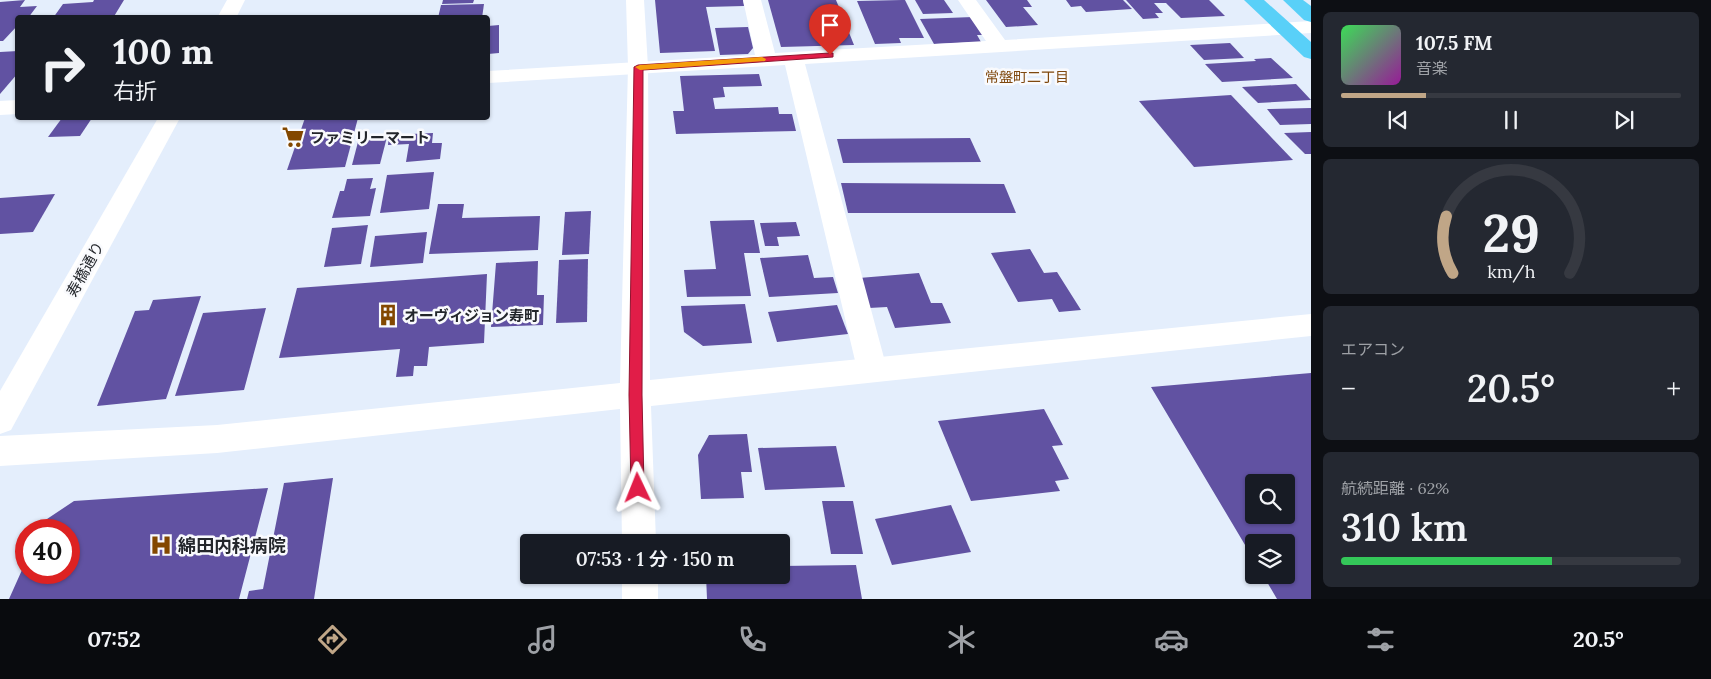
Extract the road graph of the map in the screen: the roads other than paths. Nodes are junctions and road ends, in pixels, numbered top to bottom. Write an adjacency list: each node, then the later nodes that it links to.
1 (236, 0): 7 (street)
2 (635, 0): 15 (street)
3 (752, 0): 14 (street)
4 (967, 0): 11 (street)
5 (1254, 0): 10 (highway)
6 (1292, 0): 8 (highway)
7 (228, 15)
8 (1311, 16)
9 (1311, 27): 10 (street)
10 (1284, 28): 11 (street); 12 (highway)
11 (1000, 47): 13 (street)
12 (1311, 53)
13 (793, 57): 14 (street); 21 (street)
14 (766, 59): 15 (street)
15 (638, 67): 16 (street); 22 (street)
16 (490, 77)
17 (15, 107): 18 (street)
18 (0, 108)
19 (168, 120): 23 (street, 寿橋通り)
20 (1311, 325): 21 (street)
21 (872, 369): 22 (street)
22 (635, 395): 24 (street); 25 (street)
23 (0, 420)
24 (0, 452)
25 (639, 534)
26 (640, 584): 27 (street)
27 (640, 599)

